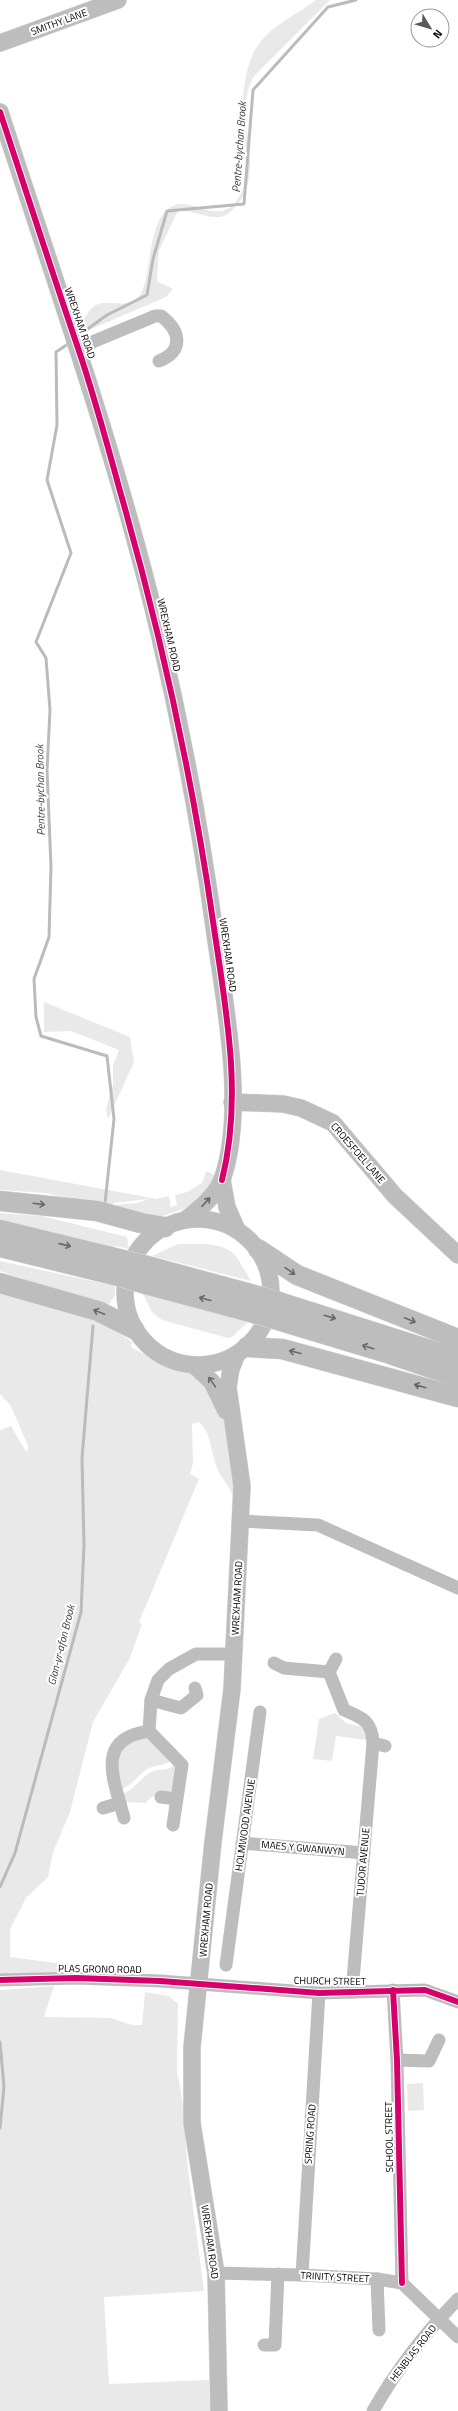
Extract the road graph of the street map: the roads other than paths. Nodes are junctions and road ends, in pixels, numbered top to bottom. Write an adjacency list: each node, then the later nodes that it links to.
1 (118, 0): 2 (main road, SMITHY LANE)
2 (0, 43)
3 (0, 112): 4 (main road, WREXHAM ROAD)
4 (78, 348): 5 (street); 6 (main road, WREXHAM ROAD)
5 (159, 362)
6 (232, 1102): 7 (main road, WREXHAM ROAD); 15 (main road, CROESFOEL LANE)
7 (222, 1180): 9 (main road, WREXHAM ROAD, one-way to 7); 12 (main road, WREXHAM ROAD)
8 (0, 1201): 10 (highway, one-way to 10)
9 (185, 1220): 10 (main road); 12 (main road)
10 (165, 1227): 19 (main road)
11 (0, 1230): 16 (highway, one-way to 16)
12 (237, 1230): 14 (main road)
13 (0, 1247): 16 (highway)
14 (258, 1249): 20 (highway, one-way to 20); 21 (main road)
15 (458, 1255)
16 (116, 1267): 18 (highway, bridge)
17 (0, 1283): 19 (highway, one-way to 17)
18 (277, 1310): 22 (highway, one-way to 22); 24 (highway, one-way to 18)
19 (134, 1329): 23 (main road)
20 (458, 1339)
21 (242, 1350): 23 (main road); 25 (highway, one-way to 21); 26 (main road, WREXHAM ROAD)
22 (458, 1359)
23 (195, 1366): 26 (main road, WREXHAM ROAD, one-way to 23)
24 (458, 1377)
25 (458, 1397)
26 (234, 1429): 27 (main road, WREXHAM ROAD)
27 (241, 1521): 28 (street); 29 (main road, WREXHAM ROAD)
28 (458, 1588)
29 (234, 1654): 34 (street); 47 (main road, WREXHAM ROAD)
30 (336, 1659): 32 (street)
31 (280, 1669): 32 (street)
32 (329, 1672): 44 (street, TUDOR AVENUE)
33 (195, 1688): 34 (street)
34 (151, 1700): 36 (street)
35 (260, 1712): 43 (street, HOLMWOOD AVENUE)
36 (148, 1730): 38 (street); 39 (street)
37 (161, 1797): 38 (street)
38 (176, 1799): 42 (street)
39 (120, 1803): 40 (street); 41 (street)
40 (103, 1808)
41 (124, 1818)
42 (173, 1824)
43 (242, 1843): 44 (street, MAES Y GWANWYN); 45 (street, HOLMWOOD AVENUE)
44 (364, 1853): 50 (street, TUDOR AVENUE)
45 (226, 1965)
46 (1, 1980): 47 (street, PLAS GRONO ROAD)
47 (200, 1983): 49 (street, CHURCH STREET); 54 (main road, WREXHAM ROAD)
48 (393, 1990): 50 (street, CHURCH STREET); 51 (street, CHURCH STREET); 53 (street, SCHOOL STREET)
49 (319, 1992): 50 (street, CHURCH STREET); 56 (street, SPRING ROAD)
50 (352, 1992)
51 (458, 2002)
52 (439, 2040): 53 (street)
53 (397, 2060): 58 (street, SCHOOL STREET)
54 (216, 2272): 55 (street, TRINITY STREET); 64 (main road, WREXHAM ROAD)
55 (278, 2274): 56 (street, TRINITY STREET); 63 (street)
56 (302, 2275): 57 (street, TRINITY STREET)
57 (377, 2279): 58 (street, TRINITY STREET); 61 (street)
58 (402, 2283): 60 (street)
59 (458, 2299): 60 (street, HENBLAS ROAD)
60 (440, 2318): 62 (street); 65 (street, HENBLAS ROAD)
61 (379, 2330)
62 (458, 2336)
63 (275, 2345)
64 (219, 2411)
65 (373, 2411)

